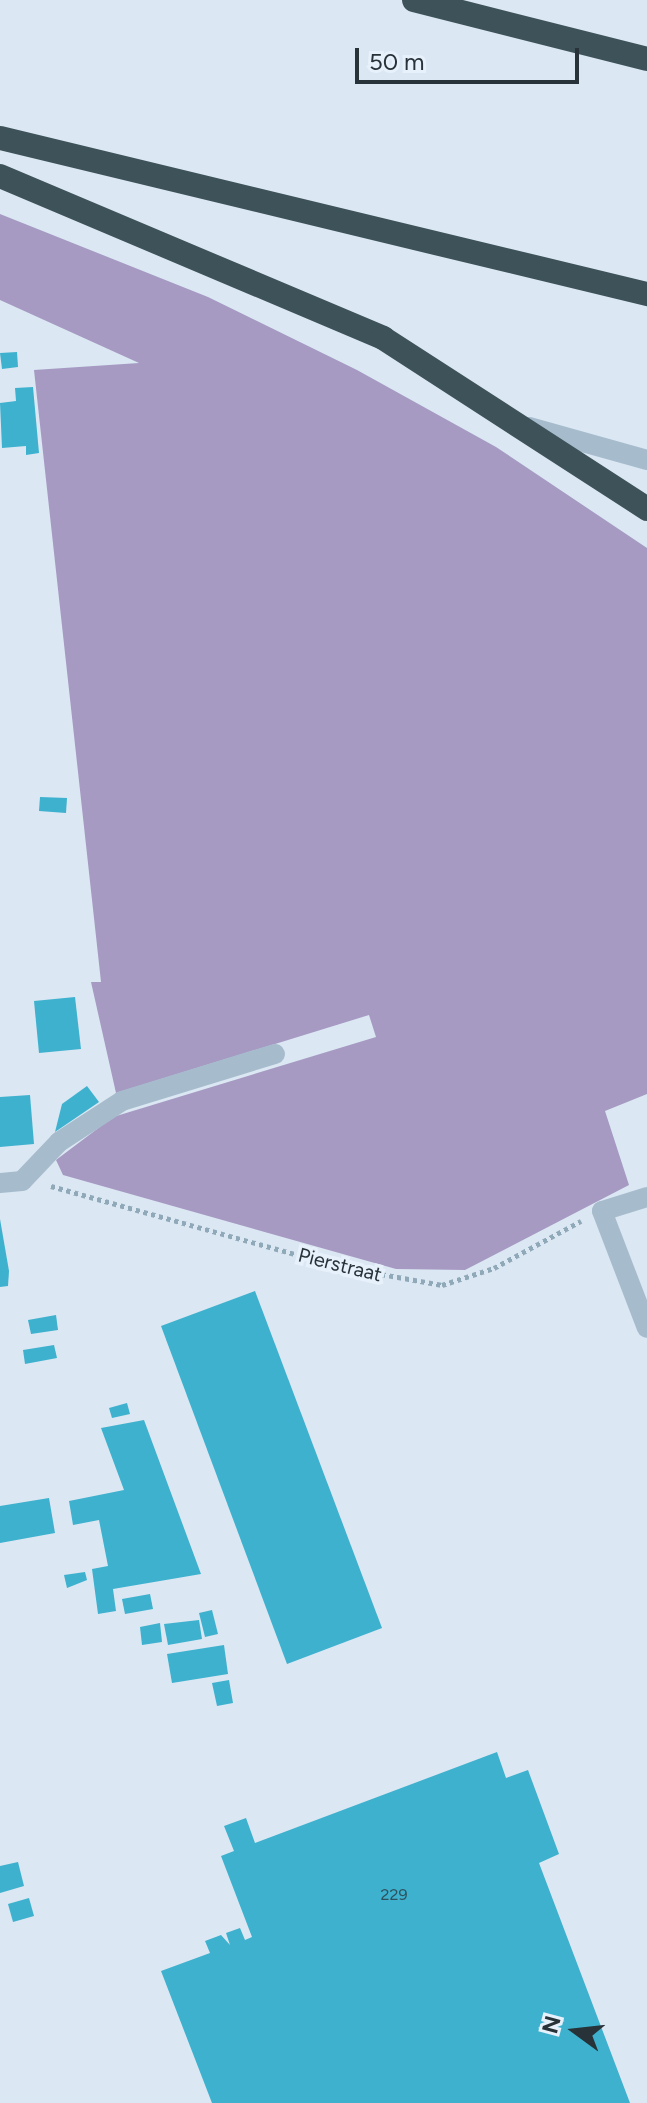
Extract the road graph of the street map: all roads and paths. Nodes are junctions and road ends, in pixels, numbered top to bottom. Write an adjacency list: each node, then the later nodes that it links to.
1 (414, 0): 2 (highway)
2 (647, 59)
3 (0, 138): 5 (highway)
4 (0, 176): 6 (highway)
5 (647, 294)
6 (529, 427): 7 (street); 8 (highway)
7 (647, 460)
8 (647, 509)
9 (275, 1054): 10 (street)
10 (22, 1181): 11 (street); 13 (path, Pierstraat)
11 (0, 1183)
12 (647, 1197): 13 (street)
13 (602, 1211): 14 (street)
14 (647, 1328)

